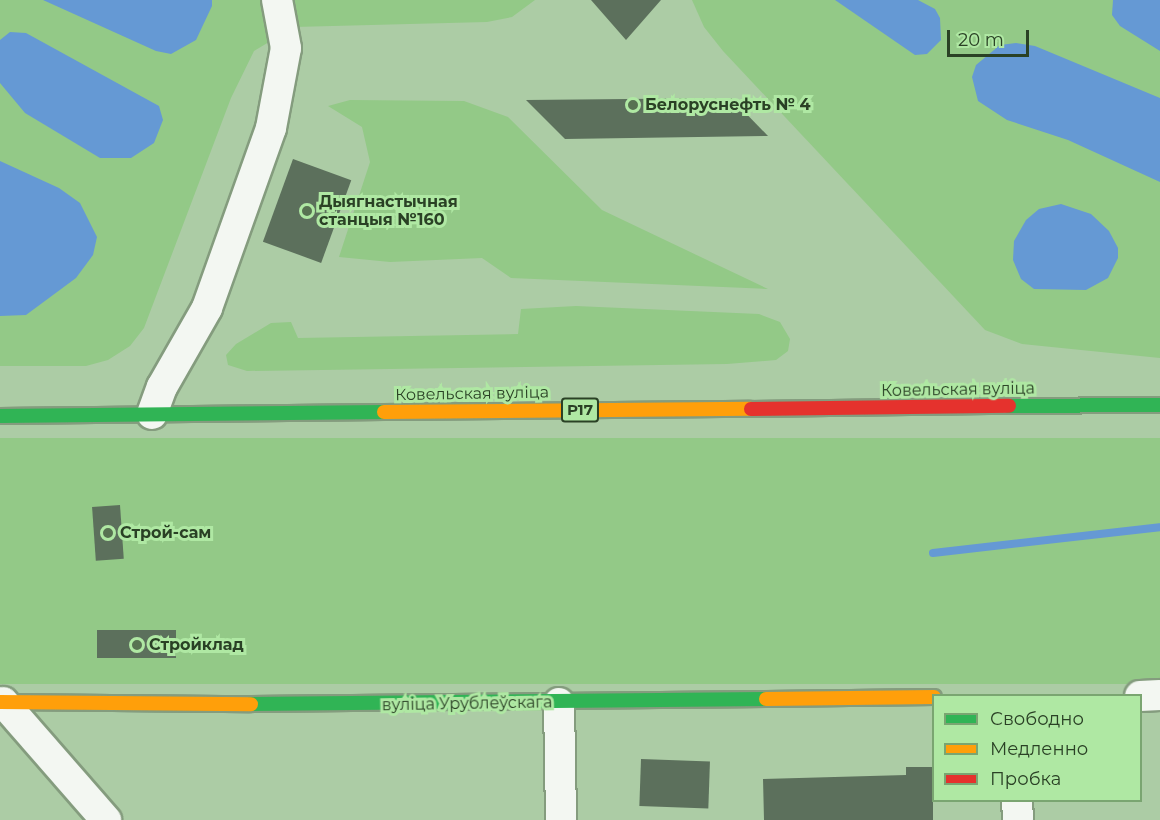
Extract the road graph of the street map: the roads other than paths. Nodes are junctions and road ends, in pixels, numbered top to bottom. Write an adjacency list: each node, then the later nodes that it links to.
1 (277, 0): 3 (street)
2 (1160, 405): 3 (main road, Ковельская вуліца / Р17)
3 (152, 414): 4 (main road, Ковельская вуліца / Р17)
4 (0, 416)
5 (1142, 696): 6 (street)
6 (1160, 696)
7 (932, 697): 9 (main road, вуліца Урублеўскага)
8 (1, 702): 9 (main road, вуліца Урублеўскага); 11 (street)
9 (560, 703): 12 (street)
10 (1017, 802): 13 (street)
11 (106, 820)
12 (561, 820)
13 (1018, 820)

